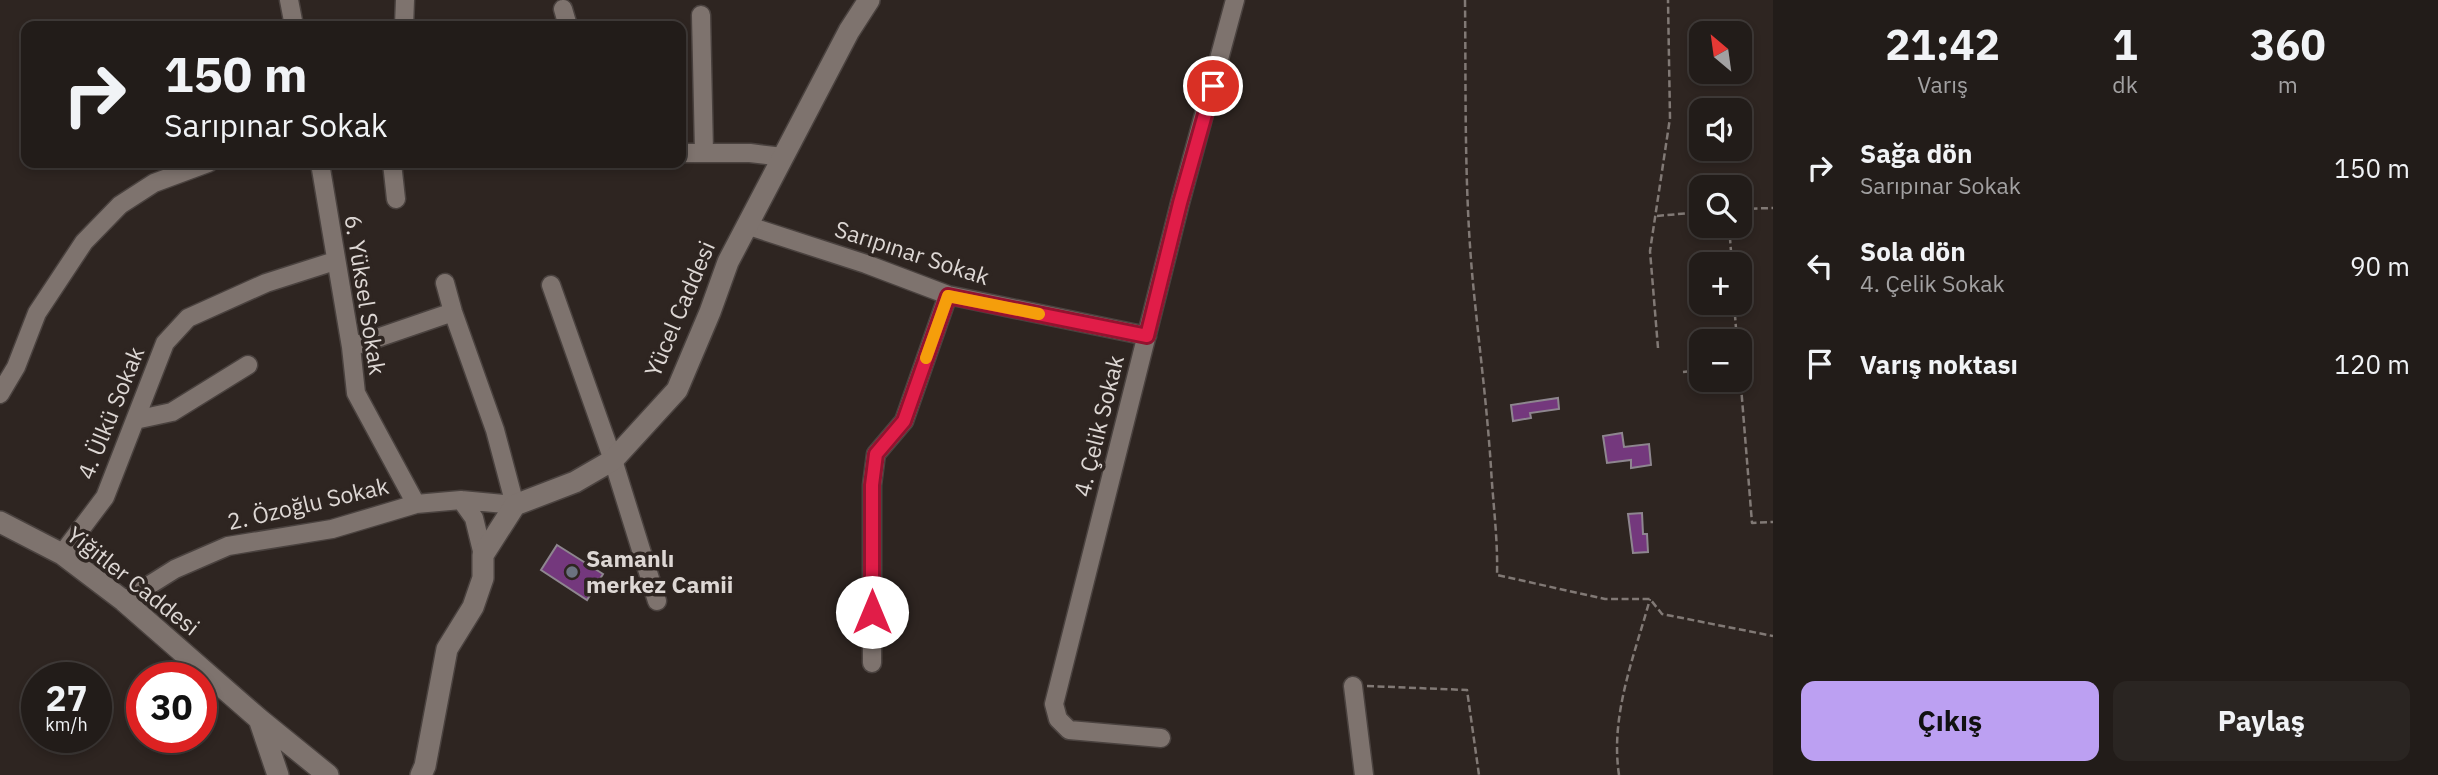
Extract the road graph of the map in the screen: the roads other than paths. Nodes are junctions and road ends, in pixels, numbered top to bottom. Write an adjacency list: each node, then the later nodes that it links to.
1 (289, 0): 7 (street)
2 (405, 0): 8 (street)
3 (869, 0): 12 (main road, Yücel Caddesi)
4 (1235, 0): 23 (street, 4. Çelik Sokak)
5 (563, 9): 9 (street)
6 (701, 15): 10 (street)
7 (293, 21)
8 (404, 21)
9 (567, 21)
10 (704, 152): 11 (street); 12 (street)
11 (686, 153)
12 (783, 158): 17 (main road, Yücel Caddesi)
13 (194, 168): 26 (street)
14 (321, 168): 18 (street, 6. Yüksel Sokak)
15 (393, 168): 16 (street)
16 (396, 199)
17 (746, 225): 21 (street, Sarıpınar Sokak); 28 (main road, Yücel Caddesi)
18 (335, 261): 24 (street, 6. Yüksel Sokak); 27 (street, 4. Ülkü Sokak)
19 (446, 283): 22 (street)
20 (551, 285): 28 (street)
21 (948, 296): 23 (street, Sarıpınar Sokak); 37 (street)
22 (453, 312): 24 (street); 31 (street)
23 (1147, 336): 40 (street, 4. Çelik Sokak)
24 (351, 347): 30 (street, 6. Yüksel Sokak)
25 (248, 365): 27 (street)
26 (0, 394)
27 (135, 420): 33 (street, 4. Ülkü Sokak)
28 (613, 460): 31 (main road, Yücel Caddesi); 36 (street)
29 (461, 500): 30 (street, 2. Özoğlu Sokak); 31 (street, 2. Özoğlu Sokak); 34 (street)
30 (416, 504): 35 (street, 2. Özoğlu Sokak)
31 (515, 505): 34 (main road)
32 (1, 526): 33 (main road, Yiğitler Caddesi)
33 (62, 554): 35 (main road, Yiğitler Caddesi)
34 (483, 555): 43 (main road)
35 (124, 601): 39 (main road, Yiğitler Caddesi)
36 (657, 601)
37 (872, 663)
38 (1353, 686): 44 (street)
39 (259, 719): 41 (main road); 42 (main road, Yiğitler Caddesi)
40 (1161, 738)
41 (278, 775)
42 (328, 775)
43 (421, 775)
44 (1364, 775)

